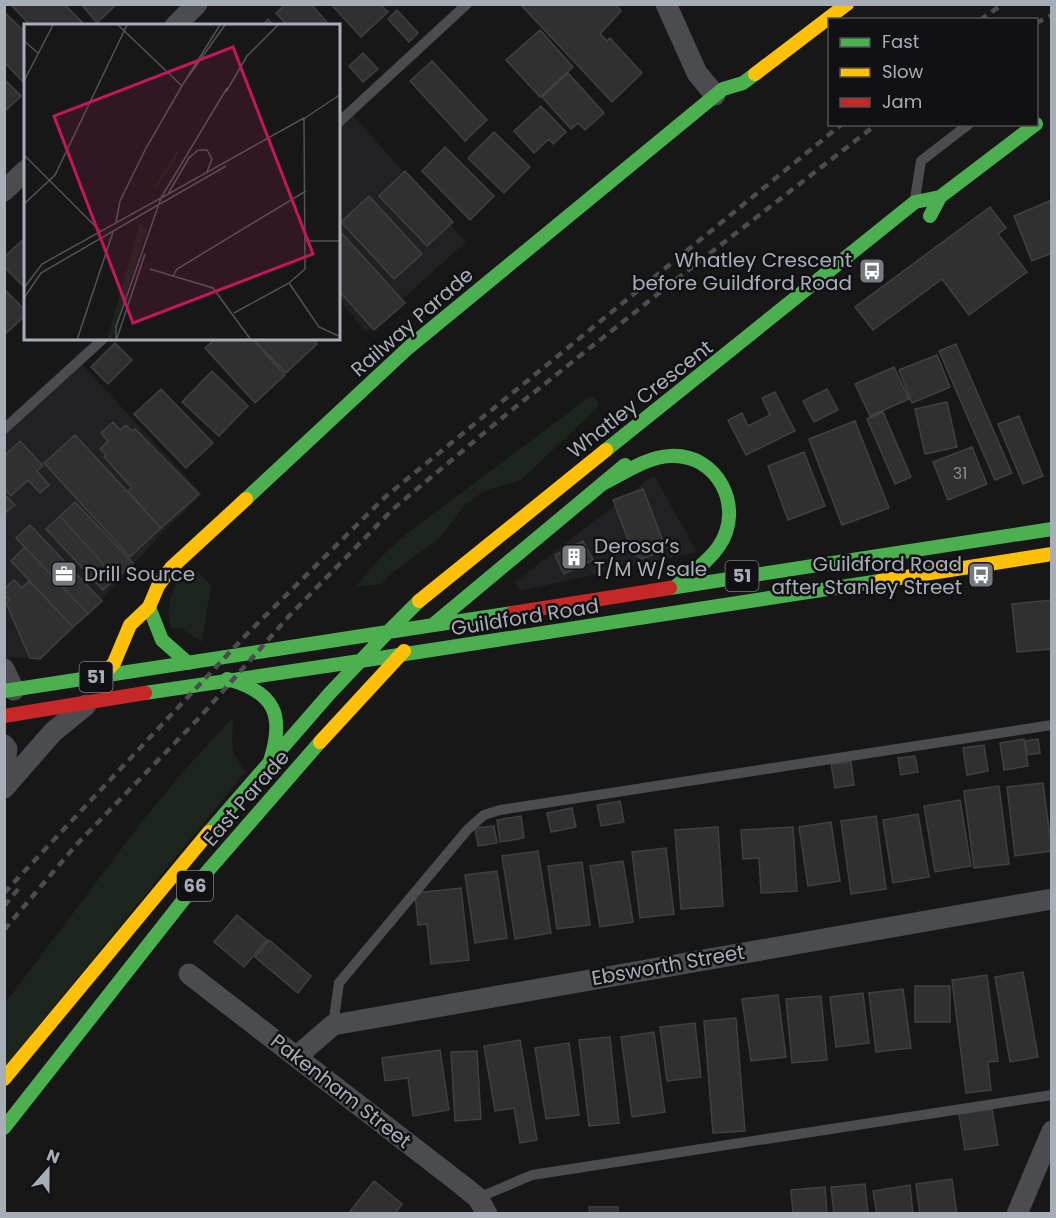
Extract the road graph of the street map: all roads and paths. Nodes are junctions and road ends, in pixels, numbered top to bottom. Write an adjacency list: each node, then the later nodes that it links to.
1 (197, 4): 7 (street)
2 (467, 4): 11 (lane)
3 (666, 4): 9 (street)
4 (847, 4): 6 (main road, Railway Parade)
5 (828, 18): 9 (main road, Railway Parade)
6 (829, 18)
7 (177, 24)
8 (730, 68): 9 (main road)
9 (719, 92): 27 (main road, Railway Parade)
10 (1052, 114): 12 (main road, Whatley Crescent)
11 (340, 121)
12 (1038, 122)
13 (966, 126): 18 (lane)
14 (1032, 126): 17 (main road, Whatley Crescent)
15 (24, 172): 16 (street)
16 (4, 191)
17 (940, 197): 18 (main road, Whatley Crescent); 19 (main road, Whatley Crescent)
18 (915, 202): 29 (main road, Whatley Crescent)
19 (919, 226)
20 (102, 340): 21 (lane)
21 (4, 429)
22 (646, 447): 23 (main road)
23 (602, 484): 26 (main road); 28 (main road)
24 (1052, 529): 26 (main road, Guildford Road / 51)
25 (1052, 554): 31 (main road, Guildford Road / 51)
26 (675, 586): 28 (main road, Guildford Road / 51)
27 (149, 607): 33 (main road); 35 (main road, Railway Parade)
28 (434, 624): 29 (main road, Guildford Road / 51); 31 (main road, East Parade / 66)
29 (388, 632): 30 (main road, Whatley Crescent); 33 (main road, Guildford Road / 51)
30 (373, 646): 32 (main road, East Parade / 66)
31 (399, 656): 32 (main road, Guildford Road / 51); 51 (main road, East Parade / 66)
32 (360, 662): 36 (main road, Guildford Road / 51); 42 (main road, East Parade / 66)
33 (188, 663): 35 (main road, Guildford Road / 51)
34 (4, 669): 37 (street)
35 (101, 677): 37 (main road, Guildford Road / 51)
36 (227, 679): 38 (main road, Guildford Road / 51); 42 (main road, 51)
37 (9, 691)
38 (89, 702): 39 (main road, Guildford Road / 51); 44 (street)
39 (4, 716)
40 (1052, 725): 47 (lane)
41 (4, 745): 43 (street)
42 (270, 763): 49 (main road, East Parade / 66)
43 (4, 770)
44 (4, 788)
45 (1052, 898): 47 (street, Ebsworth Street)
46 (189, 974): 48 (street, Pakenham Street)
47 (333, 1025): 48 (street, Ebsworth Street)
48 (296, 1056): 53 (street, Pakenham Street)
49 (4, 1079)
50 (1052, 1095): 53 (lane)
51 (4, 1128)
52 (1051, 1135): 54 (street)
53 (483, 1206)
54 (1017, 1214)

